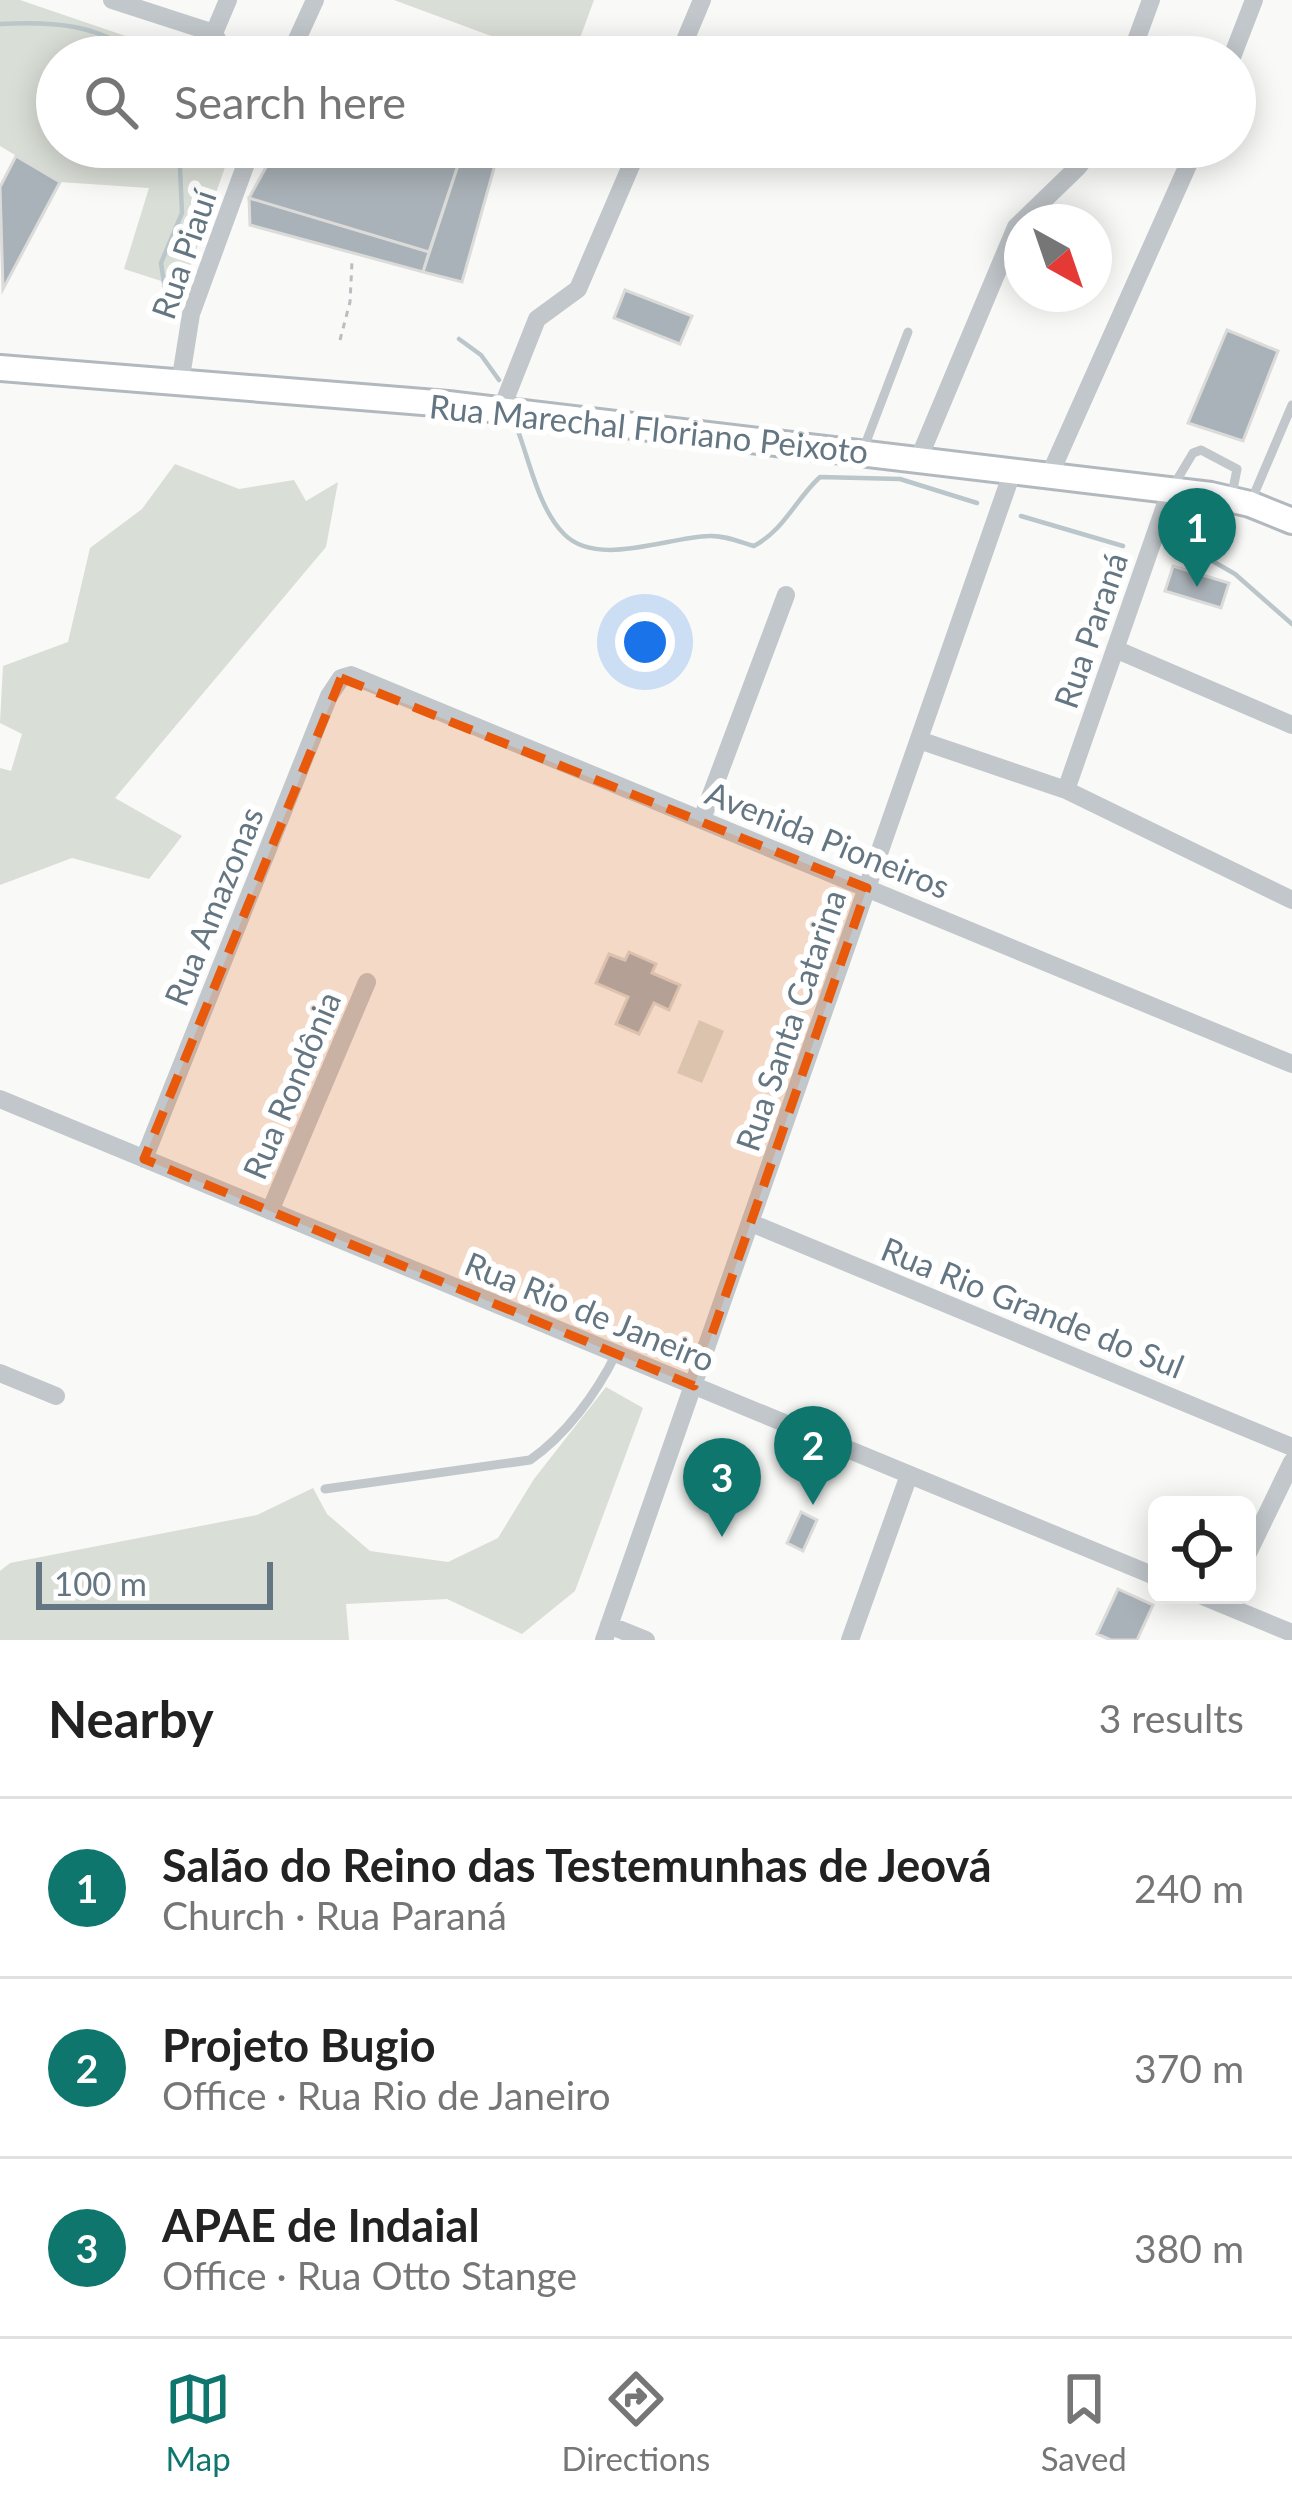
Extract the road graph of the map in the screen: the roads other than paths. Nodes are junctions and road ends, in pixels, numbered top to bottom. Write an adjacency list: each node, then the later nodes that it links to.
1 (112, 0): 7 (street)
2 (228, 0): 7 (street)
3 (315, 0): 9 (street)
4 (702, 0): 10 (street)
5 (1151, 0): 11 (street)
6 (1254, 0): 12 (street)
7 (214, 33): 8 (street)
8 (216, 36)
9 (299, 36)
10 (687, 36)
11 (1138, 36)
12 (1240, 36)
13 (245, 168): 19 (street, Rua Piauí)
14 (630, 168): 21 (street)
15 (1077, 168): 23 (street)
16 (1187, 168): 25 (street)
17 (908, 332): 22 (lane)
18 (0, 368): 19 (main road, Rua Marechal Floriano Peixoto)
19 (180, 383): 21 (main road, Rua Marechal Floriano Peixoto)
20 (1292, 405): 27 (lane)
21 (501, 410): 22 (main road, Rua Marechal Floriano Peixoto)
22 (862, 452): 23 (main road, Rua Marechal Floriano Peixoto)
23 (919, 458): 24 (main road, Rua Marechal Floriano Peixoto)
24 (1013, 470): 25 (main road, Rua Marechal Floriano Peixoto); 33 (street, Rua Santa Catarina)
25 (1050, 474): 26 (main road, Rua Marechal Floriano Peixoto)
26 (1171, 489): 27 (main road, Rua Marechal Floriano Peixoto); 27 (lane); 30 (street, Rua Paraná)
27 (1240, 501): 28 (main road, Rua Marechal Floriano Peixoto)
28 (1292, 520)
29 (786, 595): 35 (street)
30 (1115, 649): 32 (street); 34 (street, Rua Paraná)
31 (341, 678): 35 (street, Avenida Pioneiros); 41 (street, Rua Amazonas)
32 (1292, 725)
33 (919, 740): 34 (street); 36 (street, Rua Santa Catarina)
34 (1066, 790): 37 (street)
35 (702, 819): 36 (street, Avenida Pioneiros)
36 (868, 888): 39 (street, Avenida Pioneiros); 43 (street, Rua Santa Catarina)
37 (1292, 900)
38 (367, 982): 42 (street, Rua Rondônia)
39 (1292, 1064)
40 (0, 1100): 41 (street, Rua Rio de Janeiro)
41 (144, 1159): 42 (street, Rua Rio de Janeiro)
42 (270, 1211): 44 (street, Rua Rio de Janeiro)
43 (751, 1223): 46 (street, Rua Santa Catarina); 48 (street, Rua Rio Grande do Sul)
44 (616, 1354): 46 (street, Rua Rio de Janeiro); 51 (lane)
45 (0, 1373): 47 (street)
46 (694, 1386): 50 (street, Rua Rio de Janeiro); 55 (street, Rua Santa Catarina)
47 (56, 1396)
48 (1292, 1447)
49 (1292, 1462): 52 (street)
50 (909, 1475): 53 (street, Rua Rio de Janeiro); 58 (street)
51 (325, 1489)
52 (1256, 1536)
53 (1148, 1573)
54 (1233, 1604): 56 (street)
55 (606, 1633): 57 (street)
56 (1292, 1633)
57 (646, 1640)
58 (850, 1640)

